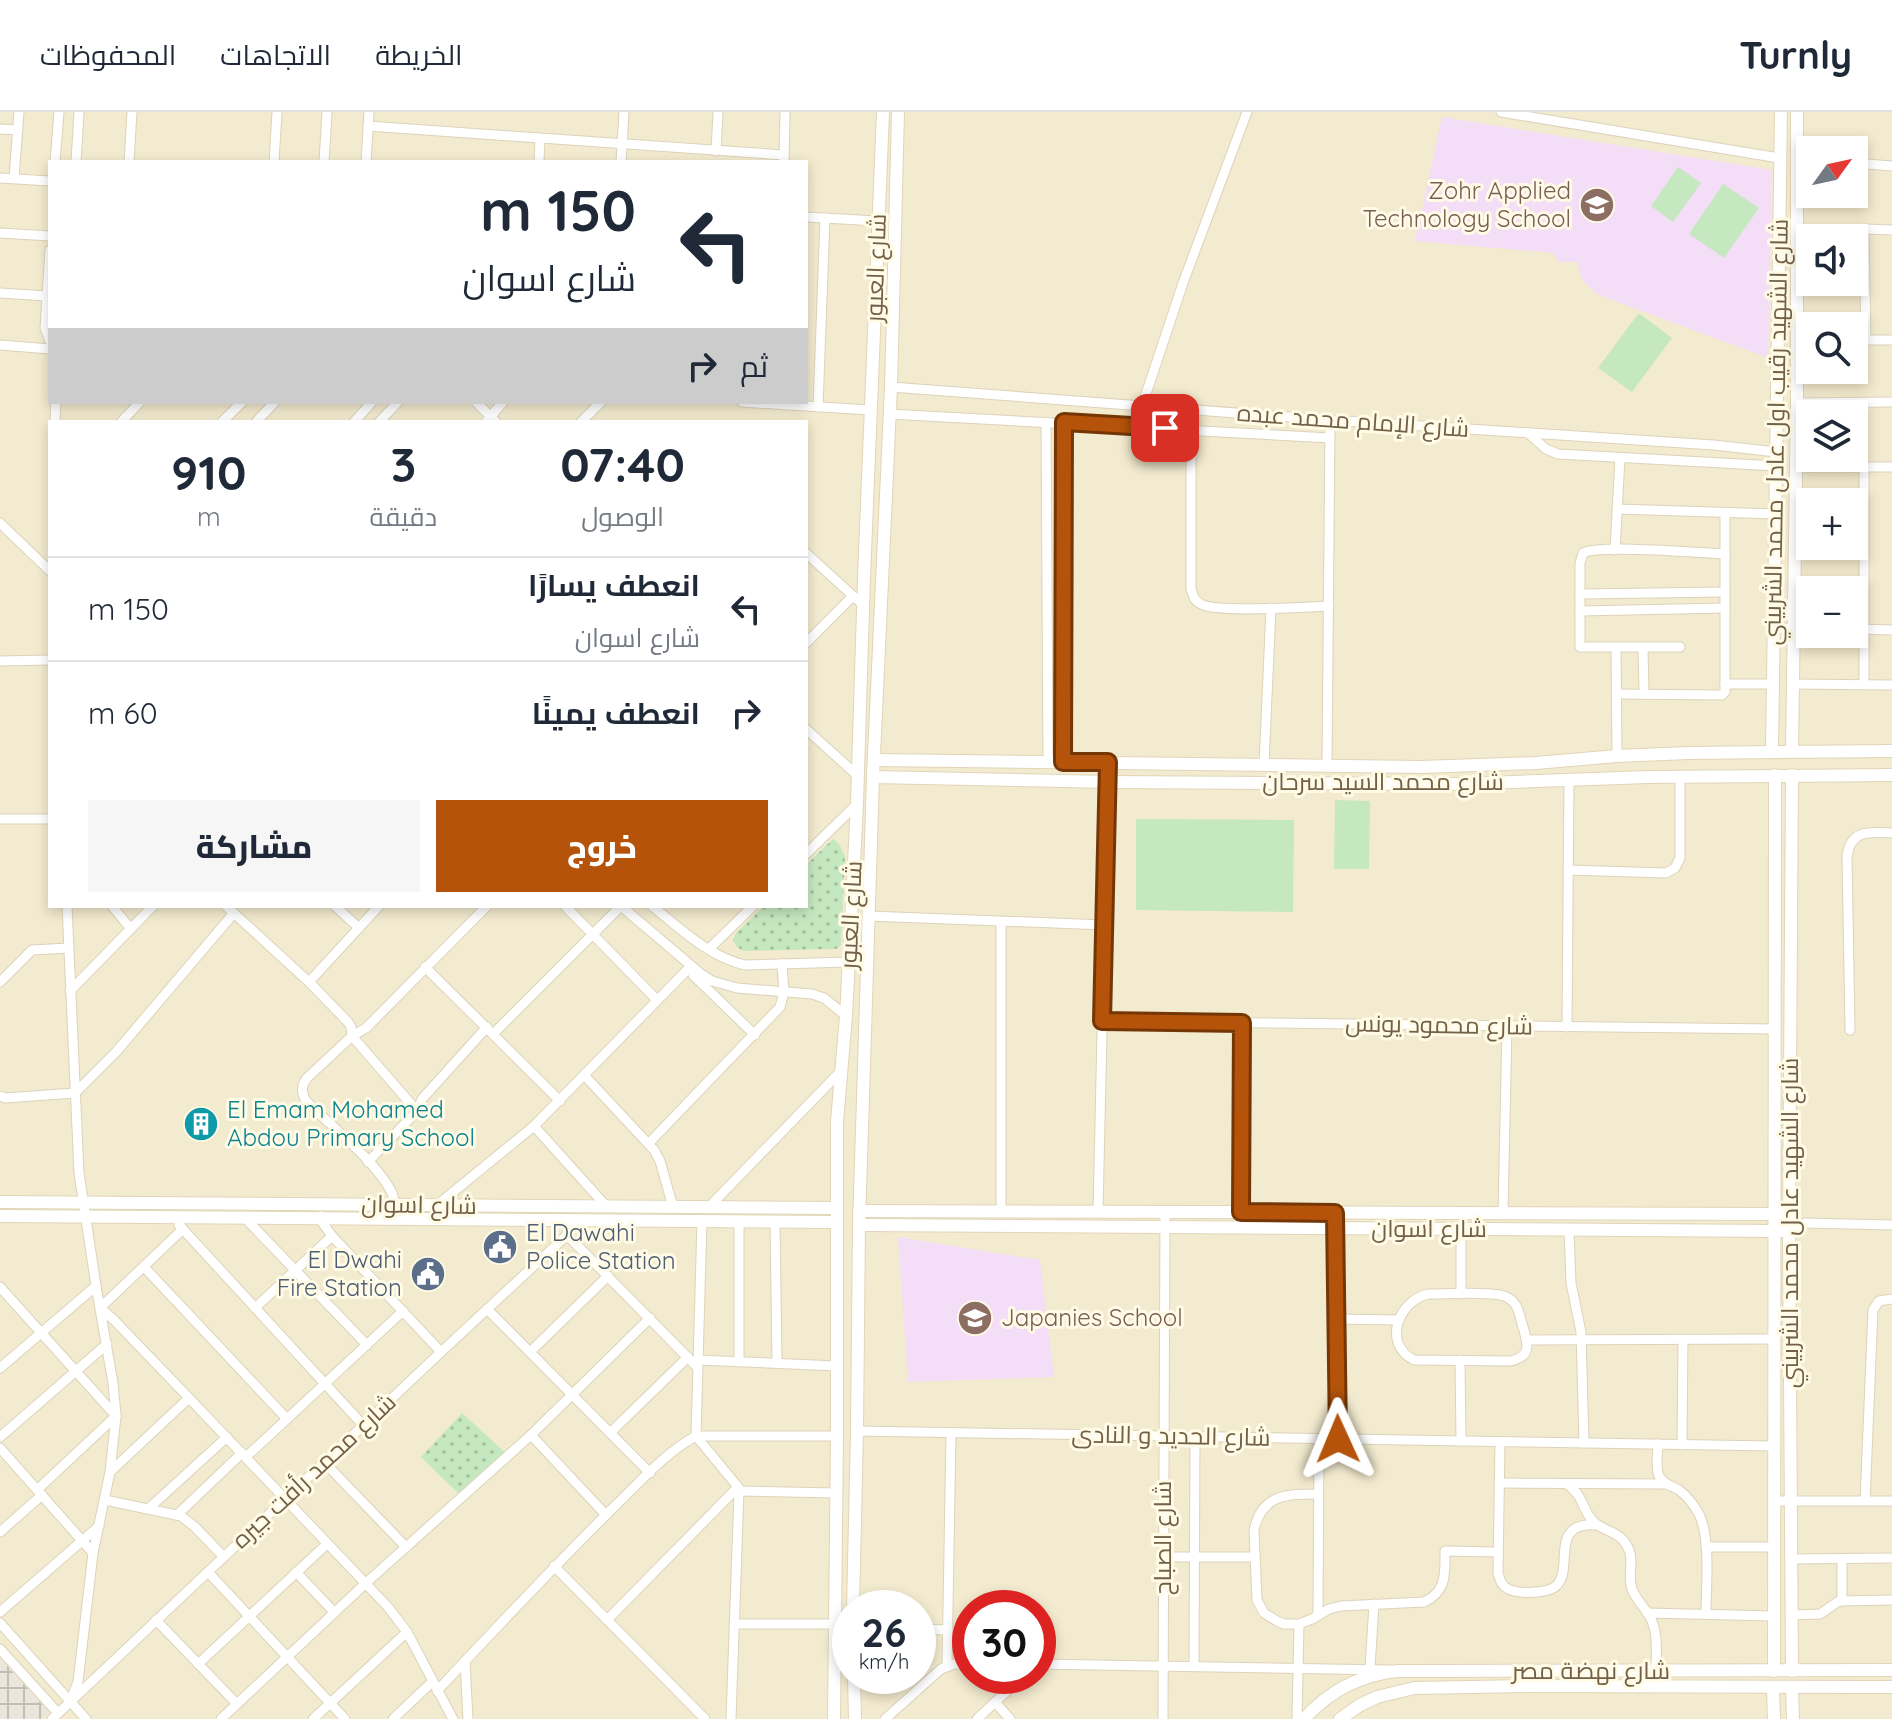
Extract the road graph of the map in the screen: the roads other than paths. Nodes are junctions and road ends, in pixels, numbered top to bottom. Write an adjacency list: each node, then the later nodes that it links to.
1 (19, 112): 19 (street)
2 (59, 112): 26 (street)
3 (79, 112): 27 (street)
4 (132, 112): 28 (street)
5 (277, 112): 29 (street)
6 (327, 112): 30 (street)
7 (369, 112): 17 (street)
8 (624, 112): 22 (street)
9 (718, 112): 23 (street)
10 (785, 112): 25 (street)
11 (883, 112): 39 (street, شارع العبور)
12 (898, 112): 40 (street, شارع العبور)
13 (1247, 112): 71 (street)
14 (1501, 112): 24 (street)
15 (1781, 112): 24 (street, شارع الشهيد رقيب اول عادل محمد الشربيني)
16 (1797, 112): 20 (street, شارع الشهيد رقيب اول عادل محمد الشربيني)
17 (368, 126): 21 (street); 31 (street)
18 (0, 129): 19 (street)
19 (18, 130): 37 (street)
20 (1800, 136)
21 (540, 139): 22 (street); 32 (street)
22 (622, 145): 23 (street); 33 (street)
23 (716, 151): 25 (street)
24 (1779, 158): 51 (street, شارع الشهيد رقيب اول عادل محمد الشربيني)
25 (784, 159)
26 (55, 160)
27 (76, 160)
28 (129, 160)
29 (274, 160)
30 (324, 160)
31 (366, 160)
32 (539, 160)
33 (621, 160)
34 (1868, 164): 35 (street)
35 (1892, 166)
36 (0, 178): 37 (street)
37 (14, 178): 38 (street)
38 (48, 181)
39 (879, 198): 40 (street); 43 (street, شارع العبور)
40 (894, 199): 48 (street, شارع العبور)
41 (808, 217): 42 (street)
42 (825, 218): 43 (street); 72 (street)
43 (877, 221): 47 (street, شارع العبور)
44 (1892, 230): 54 (street)
45 (0, 233): 46 (street)
46 (48, 236)
47 (877, 239): 48 (street); 74 (street, شارع العبور)
48 (893, 240): 60 (street, شارع العبور)
49 (48, 281): 53 (street)
50 (0, 293): 53 (street)
51 (1779, 293): 52 (street); 89 (street, شارع الشهيد رقيب اول عادل محمد الشربيني)
52 (1796, 293)
53 (47, 296): 55 (street)
54 (1865, 312)
55 (48, 336)
56 (1868, 340): 57 (street)
57 (1892, 340)
58 (0, 345): 59 (street)
59 (48, 349)
60 (891, 387): 71 (street, شارع الإمام محمد عبده); 75 (street, شارع العبور)
61 (1868, 402): 62 (street)
62 (1892, 402)
63 (138, 404): 76 (street)
64 (240, 404): 77 (street)
65 (273, 404): 78 (street)
66 (370, 404): 79 (street)
67 (396, 404): 80 (street)
68 (478, 404): 81 (street)
69 (599, 404): 82 (street)
70 (782, 404): 72 (street)
71 (1142, 406): 73 (street, شارع الإمام محمد عبده)
72 (818, 407): 74 (street)
73 (1191, 409): 83 (street, شارع الإمام محمد عبده); 86 (street)
74 (870, 410): 101 (street, شارع العبور)
75 (889, 414): 84 (street, شارع الإمام محمد عبده); 100 (street, شارع العبور)
76 (123, 420)
77 (224, 420)
78 (258, 420)
79 (356, 420)
80 (381, 420)
81 (491, 420)
82 (583, 420)
83 (1330, 420): 87 (street, شارع الإمام محمد عبده); 88 (street)
84 (1046, 422): 85 (street, شارع الإمام محمد عبده); 143 (street)
85 (1064, 422): 86 (street, شارع الإمام محمد عبده); 144 (street)
86 (1191, 430): 88 (street, شارع الإمام محمد عبده); 114 (street)
87 (1528, 433): 89 (street, شارع الإمام محمد عبده); 90 (street, شارع الإمام محمد عبده)
88 (1330, 438): 113 (street)
89 (1776, 452): 91 (street, شارع الشهيد رقيب اول عادل محمد الشربيني)
90 (1620, 458): 91 (street, شارع الإمام محمد عبده); 96 (street)
91 (1777, 466): 98 (street, شارع الشهيد رقيب اول عادل محمد الشربيني)
92 (1796, 467): 118 (street, شارع الشهيد رقيب اول عادل محمد الشربيني)
93 (1868, 467): 94 (street)
94 (1892, 467)
95 (1864, 472): 106 (street)
96 (1617, 509): 97 (street); 102 (street)
97 (1725, 513): 98 (street); 103 (street)
98 (1776, 514): 117 (street, شارع الشهيد رقيب اول عادل محمد الشربيني)
99 (0, 523): 105 (street)
100 (885, 540): 101 (street); 108 (street, شارع العبور)
101 (865, 543): 107 (street, شارع العبور)
102 (1615, 550): 103 (street); 110 (street)
103 (1725, 554): 109 (street)
104 (808, 555): 111 (street)
105 (48, 569)
106 (1861, 576)
107 (864, 577): 108 (street); 112 (street, شارع العبور)
108 (883, 580): 142 (street, شارع العبور)
109 (1725, 592): 110 (street); 115 (street)
110 (1580, 594): 116 (street)
111 (853, 596): 112 (street); 121 (street)
112 (863, 605): 151 (street, شارع العبور)
113 (1329, 606): 114 (street); 147 (street)
114 (1271, 608): 146 (street)
115 (1725, 608): 116 (street); 128 (street)
116 (1580, 611): 122 (street)
117 (1774, 628): 118 (street); 129 (street, شارع الشهيد رقيب اول عادل محمد الشربيني)
118 (1793, 629): 130 (street, شارع الشهيد رقيب اول عادل محمد الشربيني)
119 (1868, 630): 120 (street)
120 (1892, 630)
121 (808, 641)
122 (1616, 647): 123 (street); 133 (street)
123 (1643, 647): 124 (street); 134 (street)
124 (1680, 647)
125 (1861, 648): 131 (street)
126 (48, 660): 127 (street)
127 (0, 661)
128 (1725, 684): 129 (street); 134 (street)
129 (1773, 684): 138 (street, شارع الشهيد رقيب اول عادل محمد الشربيني)
130 (1792, 684): 131 (street); 136 (street, شارع الشهيد رقيب اول عادل محمد الشربيني)
131 (1864, 685): 132 (street)
132 (1892, 685)
133 (1617, 694): 134 (street); 141 (street)
134 (1644, 694)
135 (808, 731): 151 (street)
136 (1792, 751): 137 (street, شارع محمد السيد سرحان); 138 (street, شارع محمد السيد سرحان)
137 (1892, 751)
138 (1772, 752): 139 (street, شارع محمد السيد سرحان)
139 (1688, 753): 140 (street, شارع محمد السيد سرحان); 152 (street)
140 (1649, 755): 141 (street, شارع محمد السيد سرحان); 154 (street)
141 (1617, 756): 147 (street, شارع محمد السيد سرحان)
142 (874, 760): 143 (street, شارع محمد السيد سرحان); 153 (street, شارع العبور)
143 (1048, 762): 144 (street, شارع محمد السيد سرحان)
144 (1063, 762): 145 (street, شارع محمد السيد سرحان)
145 (1108, 762): 146 (street, شارع محمد السيد سرحان); 156 (street)
146 (1264, 764): 147 (street, شارع محمد السيد سرحان)
147 (1327, 766)
148 (1775, 775): 149 (street, شارع محمد السيد سرحان); 152 (street, شارع محمد السيد سرحان); 197 (street, شارع الشهيد عادل محمد الشربيني)
149 (1792, 775): 150 (street, شارع محمد السيد سرحان); 231 (street, شارع الشهيد عادل محمد الشربيني)
150 (1892, 775)
151 (858, 776): 157 (street, شارع العبور)
152 (1684, 776): 154 (street, شارع محمد السيد سرحان); 162 (street)
153 (873, 777): 156 (street, شارع محمد السيد سرحان); 175 (street, شارع العبور)
154 (1648, 777): 155 (street, شارع محمد السيد سرحان)
155 (1569, 780): 156 (street, شارع محمد السيد سرحان); 162 (street)
156 (1108, 782): 177 (street)
157 (857, 804): 161 (street); 183 (street, شارع العبور)
158 (0, 819): 159 (street)
159 (48, 819)
160 (1892, 833): 199 (street)
161 (808, 852)
162 (1568, 870): 196 (street)
163 (67, 908): 181 (street)
164 (114, 908): 179 (street)
165 (151, 908): 179 (street)
166 (337, 908): 178 (street)
167 (376, 908): 178 (street)
168 (485, 908): 185 (street)
169 (567, 908): 180 (street)
170 (619, 908): 180 (street)
171 (623, 908): 186 (street)
172 (654, 908): 182 (street)
173 (751, 908): 182 (street)
174 (230, 910): 188 (street); 205 (street)
175 (869, 916): 176 (street); 203 (street, شارع العبور)
176 (1001, 922): 177 (street); 224 (street)
177 (1105, 925): 193 (street)
178 (359, 928): 188 (street)
179 (131, 929): 189 (street)
180 (593, 934): 191 (street); 198 (street)
181 (68, 948): 187 (street); 189 (street)
182 (709, 949): 184 (street)
183 (849, 962): 184 (street); 192 (street, شارع العبور)
184 (782, 964): 190 (street)
185 (425, 967): 198 (street); 201 (street)
186 (690, 968): 190 (street); 191 (street); 200 (street)
187 (0, 982)
188 (309, 982): 201 (street)
189 (70, 991): 205 (street)
190 (784, 992): 192 (street); 200 (street)
191 (657, 1000): 204 (street)
192 (846, 1016): 202 (street, شارع العبور)
193 (1102, 1021): 194 (street, شارع محمود يونس); 225 (street)
194 (1242, 1023): 195 (street, شارع محمود يونس); 227 (street)
195 (1507, 1026): 196 (street, شارع محمود يونس); 229 (street)
196 (1567, 1027): 197 (street, شارع محمود يونس)
197 (1775, 1029): 230 (street, شارع الشهيد عادل محمد الشربيني)
198 (490, 1030): 207 (street); 208 (street)
199 (1850, 1030)
200 (755, 1035): 212 (street)
201 (352, 1036): 208 (street); 213 (street)
202 (842, 1068): 203 (street); 209 (street, شارع العبور); 219 (street)
203 (865, 1070): 210 (street, شارع العبور)
204 (584, 1075): 207 (street); 212 (street)
205 (75, 1093): 206 (street); 215 (street)
206 (0, 1096)
207 (560, 1101): 211 (street)
208 (417, 1111): 213 (street)
209 (837, 1122): 210 (street); 220 (street, شارع العبور)
210 (862, 1124): 223 (street, شارع العبور)
211 (534, 1126): 216 (street); 217 (street)
212 (649, 1143): 218 (street)
213 (368, 1162): 222 (street)
214 (0, 1202): 215 (street, شارع اسوان)
215 (83, 1203): 221 (street, شارع اسوان); 233 (street)
216 (436, 1206): 217 (street, شارع اسوان); 222 (street, شارع اسوان)
217 (606, 1206): 218 (street, شارع اسوان)
218 (673, 1207): 219 (street, شارع اسوان)
219 (709, 1207): 220 (street, شارع اسوان)
220 (837, 1208): 240 (street, شارع العبور)
221 (320, 1211): 222 (street, شارع اسوان); 235 (street, شارع اسوان); 252 (street)
222 (397, 1211): 236 (street, شارع اسوان)
223 (859, 1211): 224 (street, شارع اسوان); 242 (street, شارع العبور)
224 (1001, 1212): 225 (street, شارع اسوان)
225 (1098, 1212): 226 (street, شارع اسوان)
226 (1165, 1212): 227 (street, شارع اسوان); 244 (street, شارع الصباح)
227 (1241, 1212): 228 (street, شارع اسوان)
228 (1335, 1213): 229 (street, شارع اسوان); 245 (street)
229 (1503, 1213): 230 (street, شارع اسوان)
230 (1774, 1214): 231 (street, شارع اسوان); 249 (street, شارع الشهيد عادل محمد الشربيني)
231 (1789, 1214): 241 (street, شارع اسوان); 250 (street, شارع الشهيد عادل محمد الشربيني)
232 (0, 1216): 233 (street, شارع اسوان)
233 (85, 1217): 234 (street, شارع اسوان); 256 (street)
234 (172, 1217): 235 (street, شارع اسوان); 246 (street)
235 (244, 1217): 254 (street)
236 (568, 1220): 237 (street, شارع اسوان); 251 (street)
237 (702, 1220): 238 (street, شارع اسوان); 277 (street)
238 (739, 1221): 239 (street, شارع اسوان); 278 (street)
239 (775, 1221): 240 (street, شارع اسوان); 279 (street)
240 (837, 1222): 280 (street, شارع العبور)
241 (1805, 1223): 243 (street, شارع اسوان); 250 (street, شارع اسوان)
242 (859, 1225): 244 (street, شارع اسوان); 289 (street, شارع العبور)
243 (1892, 1225)
244 (1165, 1227): 245 (street, شارع اسوان); 295 (street, شارع الصباح)
245 (1336, 1228): 247 (street, شارع اسوان); 265 (street)
246 (183, 1229): 253 (street); 261 (street)
247 (1461, 1229): 248 (street, شارع اسوان); 258 (street)
248 (1569, 1230): 249 (street, شارع اسوان); 270 (street)
249 (1774, 1231): 250 (street, شارع اسوان); 268 (street, شارع الشهيد عادل محمد الشربيني)
250 (1789, 1231): 324 (street, شارع الشهيد عادل محمد الشربيني)
251 (567, 1235): 255 (street); 262 (street, شارع محمد رأفت جيره)
252 (332, 1236): 254 (street); 263 (street)
253 (144, 1267): 260 (street); 287 (street)
254 (295, 1271): 261 (street); 273 (street)
255 (608, 1276): 264 (street); 275 (street)
256 (96, 1286): 260 (street); 267 (street)
257 (1, 1291): 267 (street)
258 (1461, 1294): 266 (street); 269 (street)
259 (1890, 1299): 325 (street)
260 (100, 1308): 272 (street); 285 (street)
261 (255, 1308): 283 (street)
262 (487, 1309): 274 (street, شارع محمد رأفت جيره); 275 (street)
263 (403, 1311): 273 (street); 274 (street)
264 (650, 1318): 277 (street); 284 (street)
265 (1336, 1319): 266 (street); 300 (street)
266 (1399, 1320): 276 (street)
267 (40, 1332): 281 (street); 282 (street)
268 (1773, 1339): 271 (street); 306 (street, شارع الشهيد عادل محمد الشربيني)
269 (1527, 1340): 270 (street); 276 (street)
270 (1582, 1340): 271 (street); 303 (street)
271 (1683, 1340): 305 (street)
272 (107, 1344): 282 (street); 286 (street)
273 (367, 1345): 283 (street)
274 (441, 1352): 288 (street, شارع محمد رأفت جيره)
275 (530, 1352): 284 (street)
276 (1460, 1360): 301 (street)
277 (695, 1362): 278 (street); 290 (street); 293 (street)
278 (739, 1362): 279 (street)
279 (777, 1363): 280 (street)
280 (837, 1366): 294 (street, شارع العبور)
281 (0, 1368)
282 (75, 1371): 286 (street); 296 (street)
283 (325, 1384): 287 (street); 288 (street)
284 (573, 1395): 290 (street); 292 (street)
285 (189, 1398): 297 (street); 310 (street)
286 (116, 1416): 310 (street); 318 (street)
287 (287, 1419): 308 (street)
288 (363, 1425): 309 (street, شارع محمد رأفت جيره)
289 (857, 1431): 291 (street, شارع الحديد و النادى); 313 (street, شارع العبور)
290 (610, 1433): 312 (street)
291 (951, 1433): 295 (street, شارع الحديد و النادى); 371 (street)
292 (531, 1435): 329 (street); 335 (street)
293 (696, 1436): 294 (street); 312 (street); 317 (street)
294 (837, 1436): 311 (street, شارع العبور)
295 (1164, 1436): 298 (street, شارع الحديد و النادى); 341 (street, شارع الصباح)
296 (0, 1437)
297 (227, 1437): 308 (street); 327 (street)
298 (1195, 1437): 299 (street, شارع الحديد و النادى); 342 (street)
299 (1319, 1439): 300 (street, شارع الحديد و النادى); 320 (street)
300 (1338, 1439): 301 (street, شارع الحديد و النادى)
301 (1461, 1441): 302 (street, شارع الحديد و النادى)
302 (1500, 1442): 303 (street, شارع الحديد و النادى); 314 (street)
303 (1584, 1443): 304 (street, شارع الحديد و النادى)
304 (1658, 1444): 305 (street, شارع الحديد و النادى); 316 (street)
305 (1682, 1445): 306 (street, شارع الحديد و النادى)
306 (1774, 1446): 323 (street, شارع الشهيد عادل محمد الشربيني)
307 (0, 1449): 318 (street)
308 (244, 1455): 321 (street); 328 (street)
309 (324, 1462): 321 (street, شارع محمد رأفت جيره); 335 (street)
310 (110, 1472): 322 (street)
311 (837, 1472): 313 (street); 319 (street, شارع العبور)
312 (650, 1473): 329 (street)
313 (856, 1473): 352 (street, شارع العبور)
314 (1499, 1483): 315 (street); 338 (street)
315 (1567, 1484): 316 (street); 330 (street)
316 (1666, 1484): 336 (street)
317 (739, 1489): 319 (street); 365 (street); 367 (street)
318 (39, 1492): 332 (street); 333 (street)
319 (836, 1493): 351 (street, شارع العبور)
320 (1318, 1494): 343 (street); 360 (street)
321 (285, 1498): 334 (street); 340 (street, شارع محمد رأفت جيره)
322 (105, 1500): 327 (street); 331 (street)
323 (1774, 1501): 324 (street); 337 (street, شارع الشهيد عادل محمد الشربيني)
324 (1791, 1501): 325 (street); 345 (street, شارع الشهيد عادل محمد الشربيني)
325 (1865, 1501): 326 (street)
326 (1892, 1501)
327 (148, 1509): 328 (street)
328 (177, 1515): 340 (street)
329 (606, 1515): 347 (street)
330 (1597, 1525): 338 (street); 358 (street)
331 (99, 1526): 333 (street); 339 (street)
332 (0, 1532)
333 (82, 1541): 339 (street); 356 (street)
334 (327, 1544): 349 (street); 350 (street)
335 (406, 1547): 350 (street)
336 (1706, 1547): 337 (street); 359 (street)
337 (1774, 1547): 363 (street, شارع الشهيد عادل محمد الشربيني)
338 (1498, 1552): 355 (street)
339 (93, 1553): 400 (street)
340 (224, 1557): 348 (street, شارع محمد رأفت جيره)
341 (1163, 1557): 342 (street); 380 (street, شارع الصباح)
342 (1194, 1557): 343 (street); 381 (street)
343 (1255, 1557): 369 (street)
344 (1892, 1558): 346 (street)
345 (1791, 1559): 346 (street); 361 (street, شارع الشهيد عادل محمد الشربيني)
346 (1842, 1559): 354 (street)
347 (554, 1566): 365 (street); 375 (street)
348 (208, 1572): 362 (street); 364 (street, شارع محمد رأفت جيره)
349 (296, 1572): 357 (street); 362 (street)
350 (366, 1583): 357 (street); 372 (street)
351 (835, 1590)
352 (853, 1590)
353 (1892, 1600): 354 (street)
354 (1842, 1601): 361 (street)
355 (1374, 1604): 360 (street); 383 (street)
356 (0, 1612)
357 (334, 1612): 374 (street)
358 (1647, 1613): 359 (street); 388 (street)
359 (1706, 1614): 363 (street)
360 (1318, 1615): 369 (street)
361 (1792, 1615): 390 (street, شارع الشهيد عادل محمد الشربيني)
362 (249, 1616): 374 (street); 376 (street)
363 (1774, 1616): 389 (street, شارع الشهيد عادل محمد الشربيني)
364 (156, 1620): 376 (street); 400 (street, شارع محمد رأفت جيره)
365 (607, 1620): 412 (street)
366 (0, 1623): 400 (street)
367 (734, 1624): 368 (street); 413 (street)
368 (832, 1624)
369 (1299, 1624): 382 (street)
370 (936, 1630): 371 (street)
371 (948, 1630): 379 (street)
372 (407, 1632): 391 (street); 402 (street)
373 (0, 1649): 404 (street)
374 (287, 1657): 402 (street); 403 (street)
375 (465, 1662): 391 (street); 411 (street)
376 (198, 1664): 403 (street)
377 (952, 1664): 379 (street)
378 (1056, 1664): 380 (street)
379 (947, 1666): 416 (street)
380 (1163, 1666): 381 (street); 419 (street, شارع الصباح)
381 (1194, 1666): 382 (street)
382 (1298, 1667): 383 (street); 420 (street)
383 (1370, 1668): 386 (street)
384 (1527, 1670): 387 (street, شارع نهضة مصر); 388 (street, شارع نهضة مصر); 392 (street)
385 (1892, 1670): 390 (street, شارع نهضة مصر)
386 (1397, 1671): 387 (street, شارع نهضة مصر); 421 (street, شارع نهضة مصر)
387 (1494, 1671): 393 (street)
388 (1656, 1671): 389 (street, شارع نهضة مصر)
389 (1774, 1671): 390 (street, شارع نهضة مصر)
390 (1792, 1671)
391 (435, 1686): 409 (street); 410 (street)
392 (1529, 1686): 393 (street, شارع نهضة مصر); 395 (street, شارع نهضة مصر)
393 (1499, 1687): 422 (street, شارع نهضة مصر)
394 (1892, 1687): 396 (street, شارع نهضة مصر)
395 (1773, 1688): 396 (street, شارع نهضة مصر); 423 (street)
396 (1792, 1688): 424 (street)
397 (834, 1694): 414 (street, شارع العبور)
398 (854, 1694): 415 (street)
399 (1004, 1694): 401 (street)
400 (70, 1702): 404 (street, شارع محمد رأفت جيره); 405 (street)
401 (995, 1702): 417 (street); 418 (street)
402 (330, 1703): 407 (street); 408 (street)
403 (237, 1704): 406 (street)
404 (55, 1716)
405 (86, 1719)
406 (221, 1719)
407 (313, 1719)
408 (345, 1719)
409 (393, 1719)
410 (453, 1719)
411 (468, 1719)
412 (705, 1719)
413 (731, 1719)
414 (834, 1719)
415 (855, 1719)
416 (885, 1719)
417 (977, 1719)
418 (1010, 1719)
419 (1163, 1719)
420 (1297, 1719)
421 (1304, 1719)
422 (1340, 1719)
423 (1774, 1719)
424 (1793, 1719)

